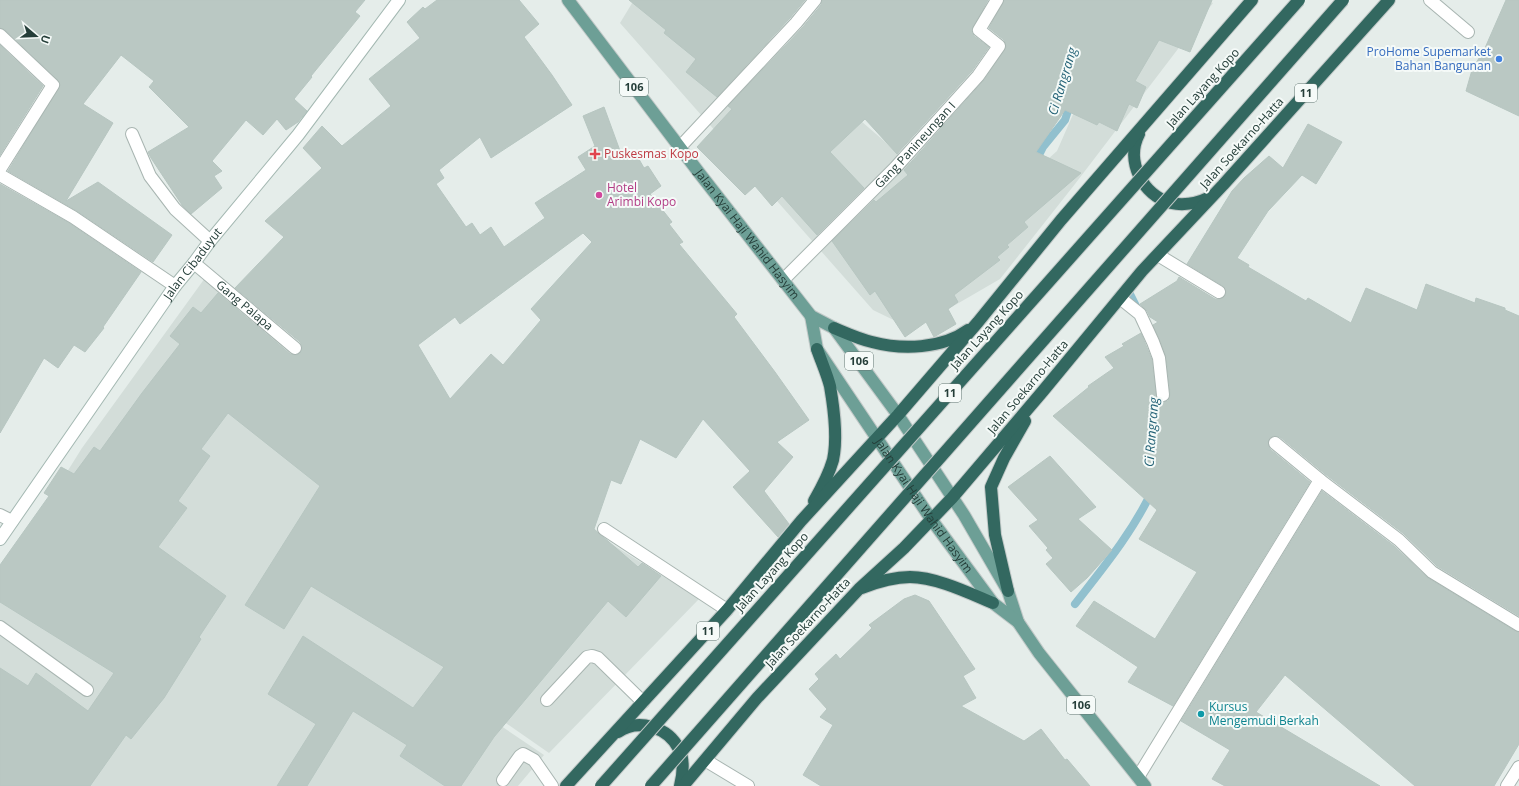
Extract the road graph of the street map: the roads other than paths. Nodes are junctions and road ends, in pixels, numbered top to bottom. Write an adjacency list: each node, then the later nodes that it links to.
1 (399, 0): 18 (street, Jalan Cibaduyut)
2 (568, 0): 14 (main road, Jalan Kyai Haji Wahid Hasyim / 106)
3 (815, 0): 14 (street)
4 (997, 0): 21 (street, Gang Panineungan I)
5 (1252, 0): 12 (highway, 11)
6 (1299, 0): 60 (highway, Jalan Layang Kopo / 11, bridge)
7 (1343, 0): 61 (highway, bridge)
8 (1389, 0): 17 (highway, Jalan Soekarno-Hatta / 11)
9 (1430, 0): 10 (street)
10 (1468, 32)
11 (0, 36): 15 (street)
12 (1144, 124): 17 (highway); 26 (highway, 11)
13 (132, 134): 18 (street)
14 (680, 147): 21 (main road, Jalan Kyai Haji Wahid Hasyim / 106)
15 (0, 169)
16 (0, 175): 22 (street)
17 (1223, 185): 19 (highway, Jalan Soekarno-Hatta / 11)
18 (210, 241): 20 (street, Jalan Cibaduyut)
19 (1158, 255): 23 (street); 24 (highway, Jalan Soekarno-Hatta / 11)
20 (194, 263): 22 (street, Jalan Cibaduyut); 28 (street, Gang Palapa)
21 (783, 280): 25 (main road, Jalan Kyai Haji Wahid Hasyim / 106)
22 (175, 286): 39 (street, Jalan Cibaduyut)
23 (1219, 292)
24 (1120, 298): 30 (highway, Jalan Soekarno-Hatta / 11); 31 (street)
25 (811, 316): 27 (main road, Jalan Kyai Haji Wahid Hasyim / 106); 29 (main road, Jalan Kyai Haji Wahid Hasyim / 106)
26 (978, 322): 27 (highway); 32 (highway, 11)
27 (834, 328): 32 (main road, Jalan Kyai Haji Wahid Hasyim / 106)
28 (295, 348)
29 (817, 349): 33 (main road, Jalan Kyai Haji Wahid Hasyim / 106); 40 (highway)
30 (1043, 391): 36 (highway, Jalan Soekarno-Hatta / 11); 44 (highway)
31 (1163, 395)
32 (898, 415): 33 (highway, 11); 36 (main road, Jalan Kyai Haji Wahid Hasyim / 106)
33 (876, 439): 38 (main road, Jalan Kyai Haji Wahid Hasyim / 106); 40 (highway, 11)
34 (1275, 443): 35 (street)
35 (1320, 480): 48 (street); 57 (street)
36 (952, 498): 38 (highway, Jalan Soekarno-Hatta / 11); 44 (main road, Jalan Kyai Haji Wahid Hasyim / 106)
37 (0, 515): 39 (street)
38 (931, 519): 43 (highway, Jalan Soekarno-Hatta / 11); 45 (main road, Jalan Kyai Haji Wahid Hasyim / 106)
39 (12, 521): 42 (street, Jalan Cibaduyut)
40 (801, 521): 46 (highway, 11)
41 (604, 529): 46 (street)
42 (0, 539)
43 (859, 589): 45 (highway); 54 (highway, Jalan Soekarno-Hatta / 11)
44 (1008, 591): 47 (main road, Jalan Kyai Haji Wahid Hasyim / 106)
45 (993, 603): 47 (main road, Jalan Kyai Haji Wahid Hasyim / 106)
46 (727, 610): 52 (highway, 11)
47 (1018, 622): 57 (main road, Jalan Kyai Haji Wahid Hasyim / 106)
48 (1519, 625)
49 (0, 627): 50 (street)
50 (87, 690)
51 (547, 700): 52 (street)
52 (643, 702): 53 (highway, 11)
53 (610, 737): 59 (highway, 11); 62 (highway)
54 (705, 760): 62 (highway, Jalan Soekarno-Hatta / 11); 63 (street)
55 (1519, 767): 64 (street)
56 (503, 780): 58 (street)
57 (1142, 781)
58 (552, 786)
59 (566, 786)
60 (601, 786)
61 (651, 786)
62 (681, 786)
63 (748, 786)
64 (1507, 786)

